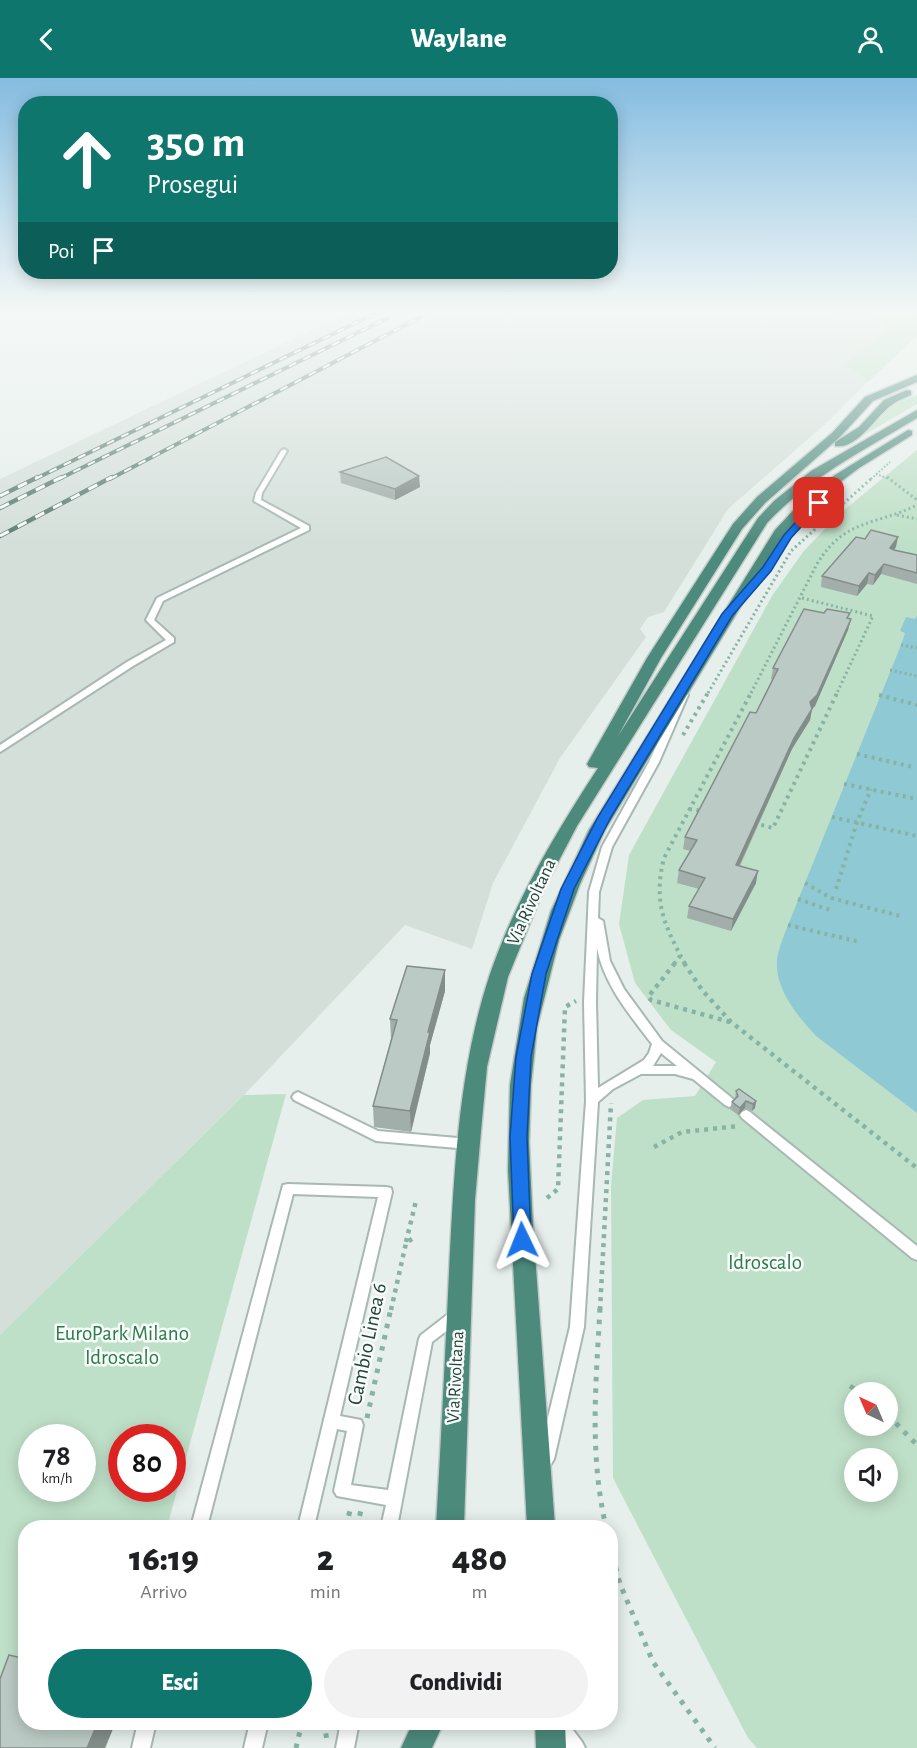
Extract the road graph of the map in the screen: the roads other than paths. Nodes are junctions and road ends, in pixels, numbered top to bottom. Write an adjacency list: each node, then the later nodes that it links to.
1 (896, 388): 2 (highway)
2 (892, 389): 8 (highway)
3 (917, 391): 8 (highway)
4 (917, 413): 13 (highway, Via Rivoltana)
5 (917, 427): 9 (highway, Via Rivoltana)
6 (917, 438): 9 (highway)
7 (284, 451): 11 (lane)
8 (786, 477): 13 (highway)
9 (727, 614): 10 (highway, Via Rivoltana)
10 (692, 673): 12 (lane); 25 (highway, Via Rivoltana)
11 (0, 749)
12 (595, 906): 14 (lane); 18 (lane)
13 (499, 976): 21 (highway, Via Rivoltana)
14 (658, 1044): 15 (lane); 16 (lane)
15 (638, 1070): 16 (lane); 18 (lane)
16 (696, 1076): 19 (lane)
17 (298, 1097): 21 (lane)
18 (592, 1101): 25 (lane)
19 (729, 1102)
20 (746, 1115): 22 (lane)
21 (469, 1144): 23 (highway, Via Rivoltana)
22 (917, 1254)
23 (459, 1313): 26 (lane); 30 (highway, Via Rivoltana)
24 (331, 1421): 26 (lane); 27 (lane); 28 (lane)
25 (539, 1489): 31 (highway, Via Rivoltana)
26 (395, 1499): 29 (lane)
27 (201, 1520)
28 (308, 1520)
29 (390, 1520)
30 (450, 1520)
31 (541, 1520)
32 (145, 1730): 38 (lane)
33 (257, 1730): 39 (lane)
34 (348, 1730): 40 (lane)
35 (425, 1730): 41 (highway)
36 (550, 1730): 42 (highway)
37 (562, 1730): 43 (lane)
38 (141, 1748)
39 (253, 1748)
40 (345, 1748)
41 (416, 1748)
42 (551, 1748)
43 (576, 1748)

